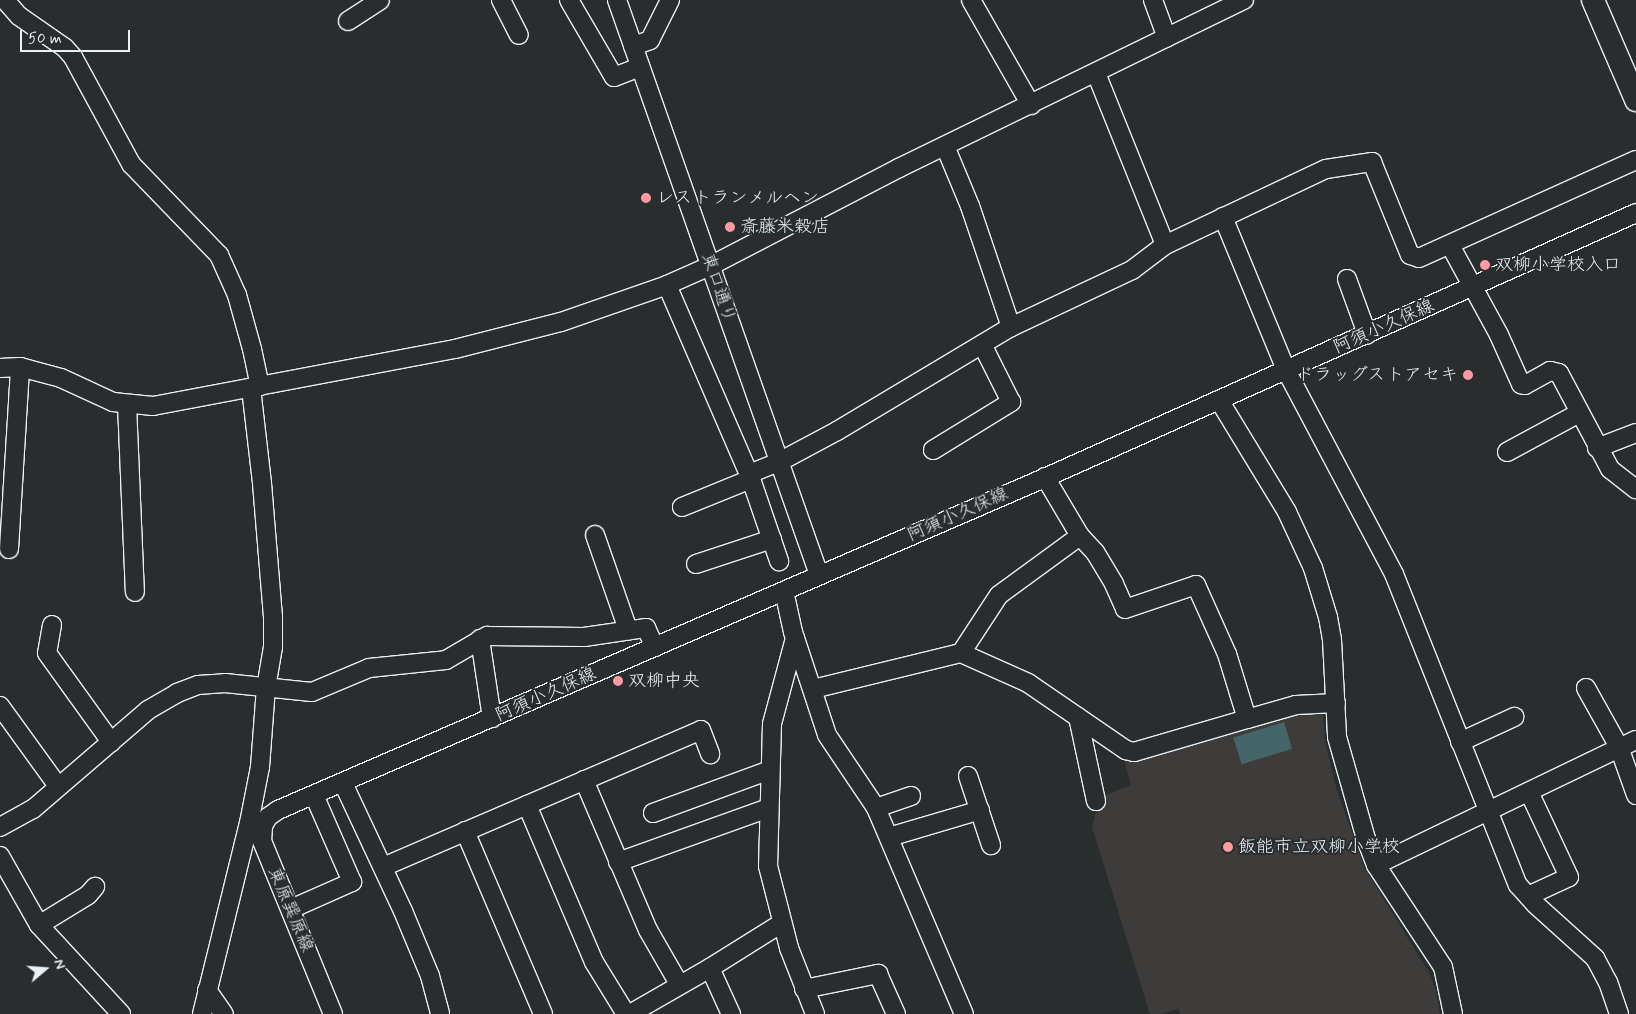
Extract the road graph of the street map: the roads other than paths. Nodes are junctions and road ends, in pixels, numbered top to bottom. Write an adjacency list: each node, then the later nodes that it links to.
1 (5, 0): 35 (street)
2 (380, 0): 11 (street)
3 (501, 0): 12 (street)
4 (569, 0): 15 (street)
5 (616, 0): 14 (street, 東口通り)
6 (670, 0): 14 (street)
7 (971, 0): 18 (street)
8 (1153, 0): 13 (street)
9 (1244, 0): 13 (street)
10 (1593, 0): 17 (main road)
11 (348, 20)
12 (519, 35)
13 (1167, 38): 16 (street)
14 (633, 46): 15 (street, 東口通り)
15 (640, 67): 25 (street, 東口通り)
16 (1096, 73): 18 (street); 23 (street)
17 (1636, 100)
18 (1031, 105): 19 (street)
19 (945, 146): 25 (street); 29 (street)
20 (1636, 160): 24 (street)
21 (1636, 213): 28 (street, 阿須小久保線)
22 (1224, 217): 23 (street); 24 (street); 34 (street)
23 (1165, 244): 29 (street)
24 (1450, 245): 28 (street)
25 (710, 266): 27 (street); 43 (street, 東口通り)
26 (1347, 279): 30 (street)
27 (667, 285): 35 (street); 44 (street)
28 (1472, 287): 30 (street, 阿須小久保線); 38 (street)
29 (1011, 327): 31 (street)
30 (1367, 334): 34 (street, 阿須小久保線)
31 (982, 346): 41 (street); 43 (street)
32 (0, 368): 33 (street)
33 (20, 368): 37 (street); 47 (street)
34 (1286, 370): 36 (street, 阿須小久保線); 75 (street)
35 (255, 387): 37 (street); 64 (street)
36 (1219, 400): 45 (street, 阿須小久保線); 67 (street)
37 (127, 404): 57 (street)
38 (1579, 413): 40 (street); 42 (street)
39 (1636, 433): 40 (street)
40 (1597, 448): 46 (street)
41 (933, 450)
42 (1507, 452)
43 (780, 462): 44 (street); 55 (street, 東口通り)
44 (750, 476): 48 (street); 51 (street)
45 (1045, 477): 50 (street); 55 (street, 阿須小久保線)
46 (1636, 488)
47 (6, 489): 52 (street)
48 (682, 507)
49 (595, 535): 59 (street)
50 (1080, 536): 63 (street); 72 (street)
51 (772, 539): 53 (street); 54 (street)
52 (9, 549)
53 (779, 561)
54 (696, 564)
55 (819, 575): 56 (street, 阿須小久保線)
56 (784, 591): 60 (street); 62 (street, 阿須小久保線)
57 (135, 592)
58 (52, 625): 74 (street)
59 (628, 630): 61 (street); 62 (street)
60 (795, 638): 65 (street); 78 (street)
61 (480, 639): 64 (street); 70 (street)
62 (654, 647): 70 (street, 阿須小久保線)
63 (961, 653): 65 (street); 71 (street)
64 (266, 688): 74 (street); 111 (street)
65 (813, 688): 90 (street)
66 (1586, 688): 76 (street)
67 (1336, 703): 72 (street); 101 (street)
68 (0, 706): 82 (street)
69 (1514, 717): 75 (street)
70 (492, 718): 81 (street, 阿須小久保線)
71 (1078, 718): 72 (street); 87 (street)
72 (1247, 719)
73 (1636, 740): 76 (street)
74 (111, 742): 82 (street)
75 (1460, 742): 93 (street)
76 (1620, 747): 83 (street); 85 (street)
77 (710, 754): 80 (street)
78 (770, 770): 89 (street); 94 (street)
79 (968, 776): 92 (street)
80 (584, 780): 88 (street); 100 (street)
81 (343, 783): 84 (street, 阿須小久保線); 102 (street)
82 (58, 786): 95 (street)
83 (1529, 792): 93 (street); 104 (street)
84 (314, 795): 91 (street, 阿須小久保線); 105 (street)
85 (1636, 795)
86 (911, 796): 90 (street)
87 (1096, 801)
88 (526, 804): 96 (street); 118 (street)
89 (769, 808): 100 (street); 106 (street)
90 (876, 808): 97 (street)
91 (278, 810): 105 (street, 東原巽原線)
92 (980, 810): 97 (street); 98 (street)
93 (1489, 812): 101 (street); 104 (street)
94 (653, 813)
95 (0, 827)
96 (466, 831): 102 (street); 117 (street)
97 (889, 837): 123 (street)
98 (991, 845)
99 (0, 856): 107 (street)
100 (618, 862): 109 (street)
101 (1376, 865): 124 (street)
102 (383, 867): 116 (street)
103 (95, 887): 107 (street)
104 (1528, 896): 125 (street)
105 (291, 909): 115 (street, 東原巽原線)
106 (782, 923): 108 (street); 110 (street)
107 (39, 925): 112 (street)
108 (710, 968): 109 (street); 120 (street)
109 (679, 984): 119 (street)
110 (804, 989): 121 (street); 122 (street)
111 (207, 990): 113 (street); 114 (street)
112 (121, 1014)
113 (202, 1014)
114 (224, 1014)
115 (333, 1014)
116 (440, 1014)
117 (543, 1014)
118 (626, 1014)
119 (630, 1014)
120 (731, 1014)
121 (815, 1014)
122 (896, 1014)
123 (964, 1014)
124 (1453, 1014)
125 (1619, 1014)

